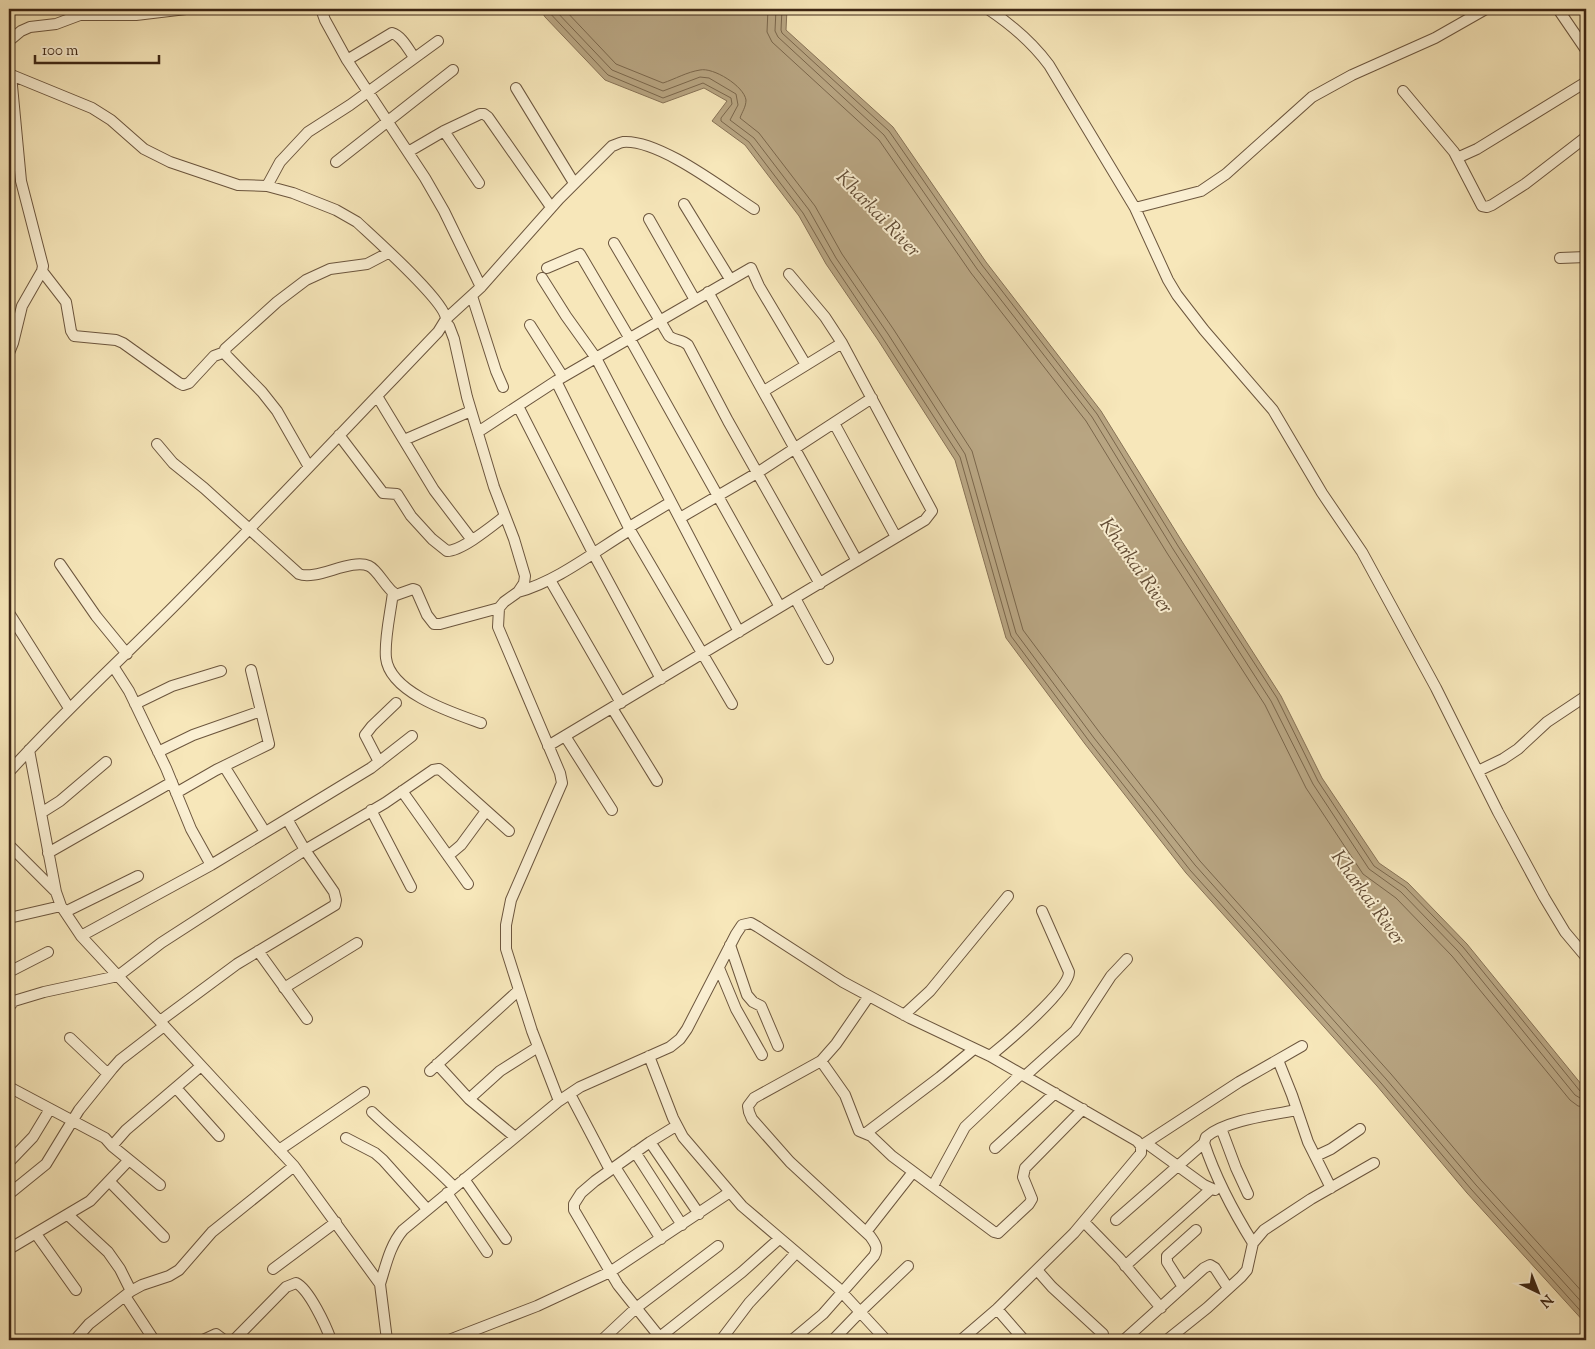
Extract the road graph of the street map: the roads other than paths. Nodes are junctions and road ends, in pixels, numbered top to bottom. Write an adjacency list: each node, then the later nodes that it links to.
1 (186, 9): 6 (street)
2 (321, 9): 10 (street)
3 (988, 9): 29 (street)
4 (1486, 9): 29 (street)
5 (1558, 9): 8 (street)
6 (9, 41)
7 (438, 41): 9 (street)
8 (1586, 50)
9 (414, 57): 10 (street); 15 (street)
10 (348, 60): 15 (street)
11 (453, 70): 18 (street)
12 (10, 74): 17 (street); 26 (street)
13 (1586, 82): 22 (street)
14 (516, 88): 25 (street)
15 (368, 91): 18 (street); 26 (street)
16 (1403, 91): 22 (street)
17 (11, 110): 37 (street)
18 (387, 122): 21 (street); 23 (street)
19 (444, 132): 21 (street); 24 (street); 28 (street)
20 (1586, 137): 22 (street)
21 (408, 152): 41 (street)
22 (1457, 158)
23 (336, 162)
24 (479, 183)
25 (574, 183): 28 (street); 30 (street)
26 (267, 186): 33 (street)
27 (684, 204): 40 (street)
28 (551, 207): 41 (street)
29 (1135, 208): 112 (street)
30 (754, 209)
31 (649, 219): 44 (street)
32 (614, 243): 46 (street)
33 (388, 253): 45 (street); 50 (street)
34 (1586, 257): 35 (street)
35 (1560, 258)
36 (547, 268): 48 (street)
37 (42, 272): 50 (street); 51 (street)
38 (789, 274): 49 (street)
39 (542, 278): 52 (street)
40 (730, 279): 42 (street); 53 (street)
41 (481, 287): 43 (street)
42 (708, 292): 44 (street); 56 (street)
43 (472, 296): 45 (street); 55 (street)
44 (695, 300): 46 (street)
45 (446, 321): 57 (street); 60 (street)
46 (660, 321): 48 (street); 68 (street)
47 (530, 325): 54 (street)
48 (630, 339): 52 (street); 69 (street)
49 (842, 343): 53 (street); 58 (street)
50 (225, 352): 67 (street)
51 (9, 353)
52 (596, 358): 54 (street); 70 (street)
53 (806, 365): 56 (street)
54 (560, 379): 59 (street); 74 (street)
55 (502, 387)
56 (764, 391): 66 (street)
57 (377, 396): 63 (street); 64 (street)
58 (872, 398): 61 (street); 75 (street)
59 (518, 406): 62 (street); 77 (street)
60 (471, 410): 62 (street); 64 (street)
61 (834, 422): 66 (street); 75 (street)
62 (478, 432): 71 (street)
63 (340, 435): 67 (street); 76 (street)
64 (404, 440): 76 (street)
65 (157, 444): 73 (street)
66 (796, 448): 68 (street); 78 (street)
67 (309, 467): 73 (street)
68 (757, 473): 69 (street); 81 (street)
69 (718, 496): 72 (street); 85 (street)
70 (671, 502): 72 (street); 74 (street)
71 (505, 516): 76 (street); 83 (street)
72 (680, 518): 88 (street)
73 (250, 530): 82 (street); 89 (street)
74 (630, 530): 77 (street); 90 (street)
75 (896, 538): 78 (street)
76 (472, 540)
77 (593, 553): 80 (street); 95 (street)
78 (857, 561): 81 (street)
79 (60, 564): 89 (street)
80 (550, 580): 83 (street); 100 (street)
81 (820, 584): 84 (street)
82 (393, 592): 86 (street); 103 (street)
83 (518, 592): 86 (street)
84 (795, 598): 85 (street); 91 (street)
85 (780, 607): 88 (street)
86 (499, 608): 106 (street)
87 (9, 613): 101 (street)
88 (739, 632): 90 (street)
89 (127, 654): 92 (street)
90 (702, 654): 95 (street); 99 (street)
91 (828, 659)
92 (113, 666): 98 (street); 101 (street)
93 (221, 670): 98 (street)
94 (251, 670): 102 (street)
95 (661, 679): 100 (street)
96 (1586, 696): 112 (street)
97 (396, 703): 110 (street)
98 (135, 704): 108 (street)
99 (732, 704)
100 (616, 705): 105 (street); 114 (street)
101 (69, 708): 107 (street)
102 (261, 710): 108 (street); 111 (street)
103 (481, 723)
104 (412, 736): 110 (street)
105 (565, 736): 106 (street); 119 (street)
106 (548, 746): 149 (street)
107 (29, 750): 113 (street); 121 (street)
108 (158, 752): 115 (street)
109 (106, 762): 121 (street)
110 (379, 762): 122 (street)
111 (224, 766): 117 (street); 124 (street)
112 (1478, 771): 143 (street)
113 (9, 772)
114 (657, 781)
115 (172, 782): 117 (street); 127 (street)
116 (402, 791): 118 (street); 120 (street); 128 (street)
117 (176, 793): 129 (street)
118 (372, 810): 126 (street); 132 (street)
119 (612, 810)
120 (486, 811): 123 (street); 128 (street)
121 (41, 812): 127 (street)
122 (287, 819): 124 (street); 126 (street)
123 (508, 831)
124 (265, 832): 129 (street)
125 (9, 845): 133 (street)
126 (305, 850): 141 (street); 147 (street)
127 (48, 853): 133 (street)
128 (448, 856): 131 (street)
129 (211, 866): 138 (street)
130 (138, 876): 135 (street)
131 (468, 884)
132 (411, 887)
133 (56, 892): 135 (street)
134 (1008, 896): 152 (street)
135 (63, 909): 137 (street); 138 (street)
136 (1042, 911): 162 (street)
137 (9, 918)
138 (81, 936): 147 (street)
139 (357, 943): 148 (street)
140 (730, 945): 145 (street); 150 (street); 156 (street)
141 (258, 951): 148 (street); 154 (street)
142 (48, 952): 146 (street)
143 (1586, 957)
144 (1127, 959): 167 (street)
145 (719, 968): 160 (street); 161 (street)
146 (9, 972)
147 (118, 976): 151 (street); 154 (street)
148 (284, 988): 153 (street)
149 (519, 990): 158 (street); 173 (street)
150 (869, 996): 152 (street); 164 (street)
151 (10, 1001)
152 (904, 1015): 159 (street)
153 (307, 1019)
154 (162, 1024): 165 (street); 166 (street)
155 (70, 1038): 166 (street)
156 (778, 1046)
157 (1302, 1046): 163 (street)
158 (538, 1047): 173 (street); 174 (street)
159 (974, 1049): 162 (street); 183 (street)
160 (762, 1055)
161 (649, 1056): 172 (street); 180 (street)
162 (990, 1056): 167 (street)
163 (1278, 1060): 177 (street); 189 (street)
164 (821, 1061): 183 (street); 221 (street)
165 (202, 1066): 169 (street); 192 (street)
166 (108, 1074): 179 (street)
167 (1023, 1075): 171 (street); 205 (street)
168 (9, 1087): 176 (street)
169 (176, 1088): 184 (street); 190 (street)
170 (364, 1092): 192 (street)
171 (1055, 1093): 175 (street); 191 (street)
172 (570, 1094): 174 (street); 200 (street)
173 (470, 1099): 185 (street)
174 (559, 1101): 185 (street)
175 (1083, 1109): 189 (street); 205 (street)
176 (50, 1110): 179 (street); 196 (street)
177 (1297, 1110): 181 (street); 194 (street)
178 (372, 1112): 208 (street)
179 (72, 1122): 190 (street); 211 (street)
180 (676, 1126): 187 (street); 210 (street)
181 (1222, 1128): 188 (street); 212 (street)
182 (1360, 1128): 194 (street)
183 (866, 1133): 201 (street)
184 (219, 1136)
185 (515, 1137): 202 (street)
186 (346, 1138): 213 (street)
187 (650, 1142): 193 (street); 214 (street)
188 (1204, 1143): 199 (street); 209 (street)
189 (1143, 1145): 199 (street); 218 (street)
190 (112, 1146): 195 (street)
191 (995, 1148)
192 (279, 1150): 198 (street)
193 (635, 1152): 200 (street); 219 (street)
194 (1316, 1156): 206 (street)
195 (129, 1160): 203 (street); 204 (street)
196 (9, 1162)
197 (1374, 1163): 206 (street)
198 (294, 1166): 217 (street); 242 (street)
199 (1178, 1167): 207 (street); 216 (street)
200 (612, 1169): 225 (street); 236 (street)
201 (914, 1172): 205 (street); 221 (street)
202 (464, 1178): 208 (street); 224 (street)
203 (109, 1181): 215 (street); 223 (street)
204 (160, 1185)
205 (933, 1186)
206 (1331, 1188): 227 (street)
207 (1211, 1189): 209 (street); 233 (street)
208 (450, 1190): 213 (street); 230 (street)
209 (1223, 1190): 227 (street)
210 (730, 1192): 214 (street); 226 (street)
211 (9, 1194)
212 (1248, 1194)
213 (427, 1209): 237 (street)
214 (699, 1214): 219 (street)
215 (68, 1216): 222 (street); 242 (street)
216 (1116, 1220)
217 (336, 1222): 234 (street); 237 (street)
218 (1084, 1222): 233 (street); 235 (street)
219 (682, 1225): 225 (street)
220 (1196, 1230): 238 (street)
221 (866, 1232): 241 (street)
222 (36, 1234): 229 (street); 240 (street)
223 (164, 1236)
224 (506, 1239)
225 (661, 1239): 236 (street)
226 (779, 1239): 231 (street); 249 (street)
227 (1253, 1243): 239 (street)
228 (718, 1246): 243 (street)
229 (9, 1249)
230 (486, 1252)
231 (796, 1253): 241 (street); 259 (street)
232 (908, 1266): 246 (street)
233 (1125, 1266): 244 (street)
234 (272, 1268)
235 (1037, 1270): 245 (street); 247 (street)
236 (610, 1272): 243 (street); 248 (street)
237 (380, 1284): 256 (street)
238 (1183, 1287): 239 (street); 244 (street)
239 (1228, 1288): 266 (street)
240 (76, 1290)
241 (842, 1292): 246 (street); 260 (street)
242 (128, 1293): 250 (street); 251 (street)
243 (636, 1308): 249 (street); 258 (street)
244 (1161, 1308): 265 (street)
245 (997, 1309): 263 (street); 264 (street)
246 (860, 1312): 261 (street); 262 (street)
247 (1103, 1334)
248 (464, 1338): 257 (street)
249 (659, 1339)
250 (75, 1340)
251 (154, 1340)
252 (203, 1340): 253 (street)
253 (224, 1340)
254 (234, 1340): 255 (street)
255 (331, 1340)
256 (387, 1340)
257 (449, 1340)
258 (602, 1340)
259 (721, 1340)
260 (792, 1340)
261 (833, 1340)
262 (886, 1340)
263 (961, 1340)
264 (1024, 1340)
265 (1124, 1340)
266 (1167, 1340)

